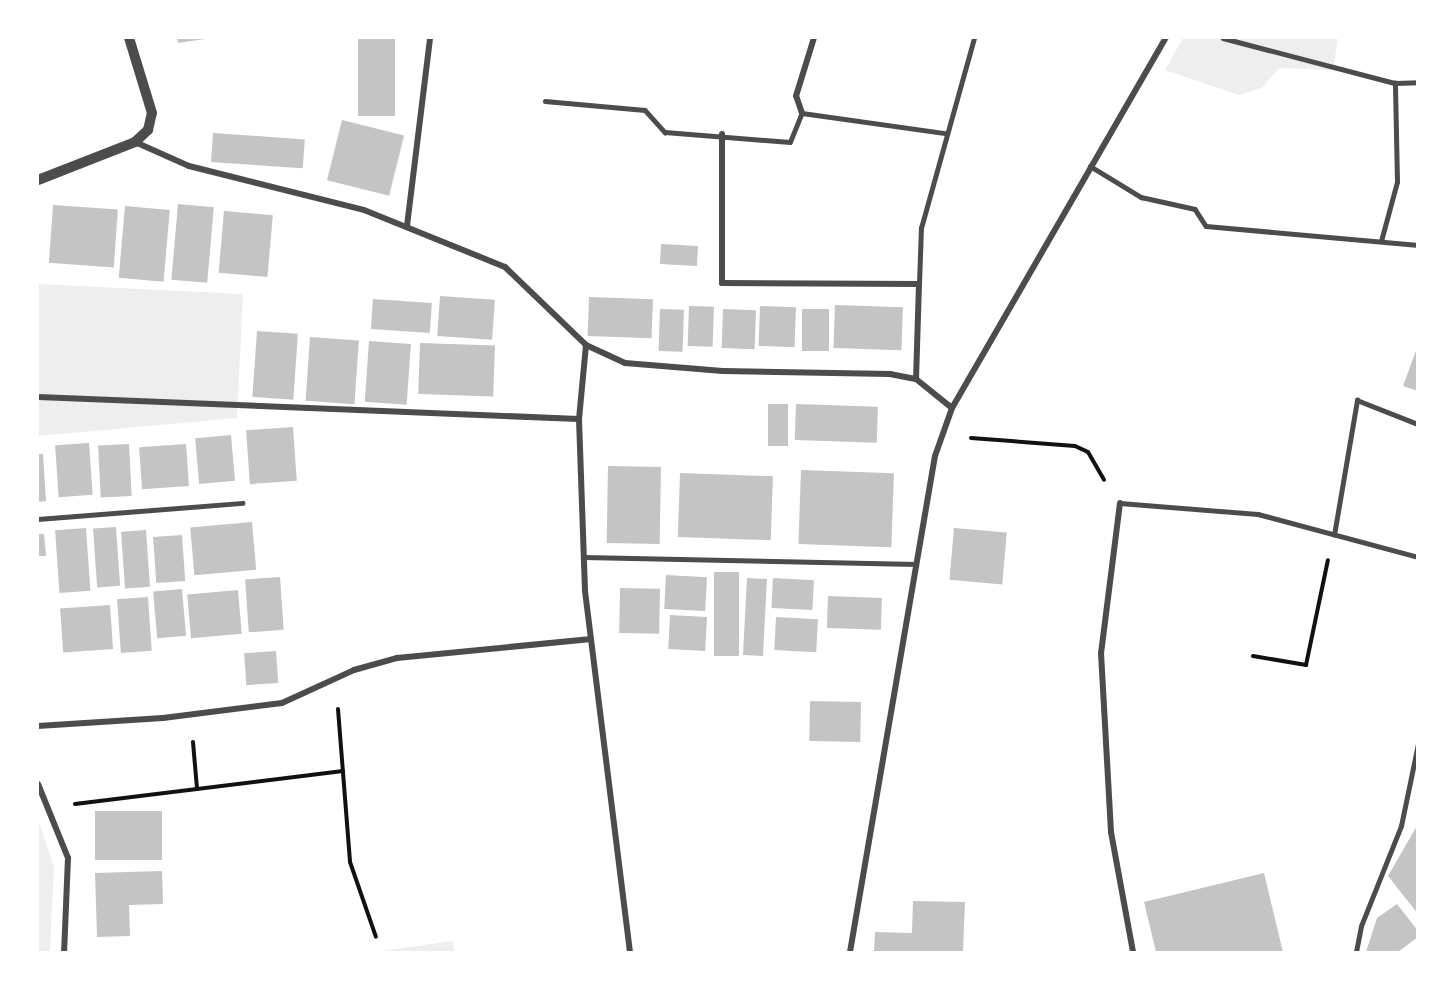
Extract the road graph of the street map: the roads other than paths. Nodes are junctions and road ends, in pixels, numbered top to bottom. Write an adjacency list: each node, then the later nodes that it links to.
1 (129, 38): 13 (street)
2 (430, 38): 16 (street)
3 (814, 38): 10 (street)
4 (974, 38): 11 (lane)
5 (1166, 38): 14 (street)
6 (1223, 38): 8 (lane)
7 (1418, 82): 8 (lane)
8 (1395, 83): 17 (lane)
9 (545, 101): 12 (lane)
10 (802, 113): 11 (lane); 12 (lane)
11 (945, 133): 19 (lane)
12 (722, 134): 19 (street)
13 (135, 141): 15 (street); 16 (street)
14 (1090, 166): 17 (lane); 23 (street)
15 (38, 180)
16 (407, 226): 20 (street)
17 (1381, 241): 18 (lane)
18 (1418, 245)
19 (919, 284): 21 (street)
20 (586, 345): 21 (street); 24 (street)
21 (916, 379): 23 (street)
22 (38, 397): 24 (street)
23 (952, 408): 32 (street)
24 (579, 419): 30 (street)
25 (1418, 424): 29 (lane)
26 (242, 503): 28 (lane)
27 (1120, 503): 29 (lane); 40 (street)
28 (38, 519)
29 (1334, 535): 31 (lane)
30 (584, 557): 32 (lane); 33 (street)
31 (1418, 557)
32 (916, 564): 39 (street)
33 (591, 639): 34 (street); 38 (street)
34 (38, 726)
35 (1418, 744): 41 (lane)
36 (38, 784): 37 (street)
37 (64, 952)
38 (630, 952)
39 (850, 952)
40 (1133, 952)
41 (1356, 952)

